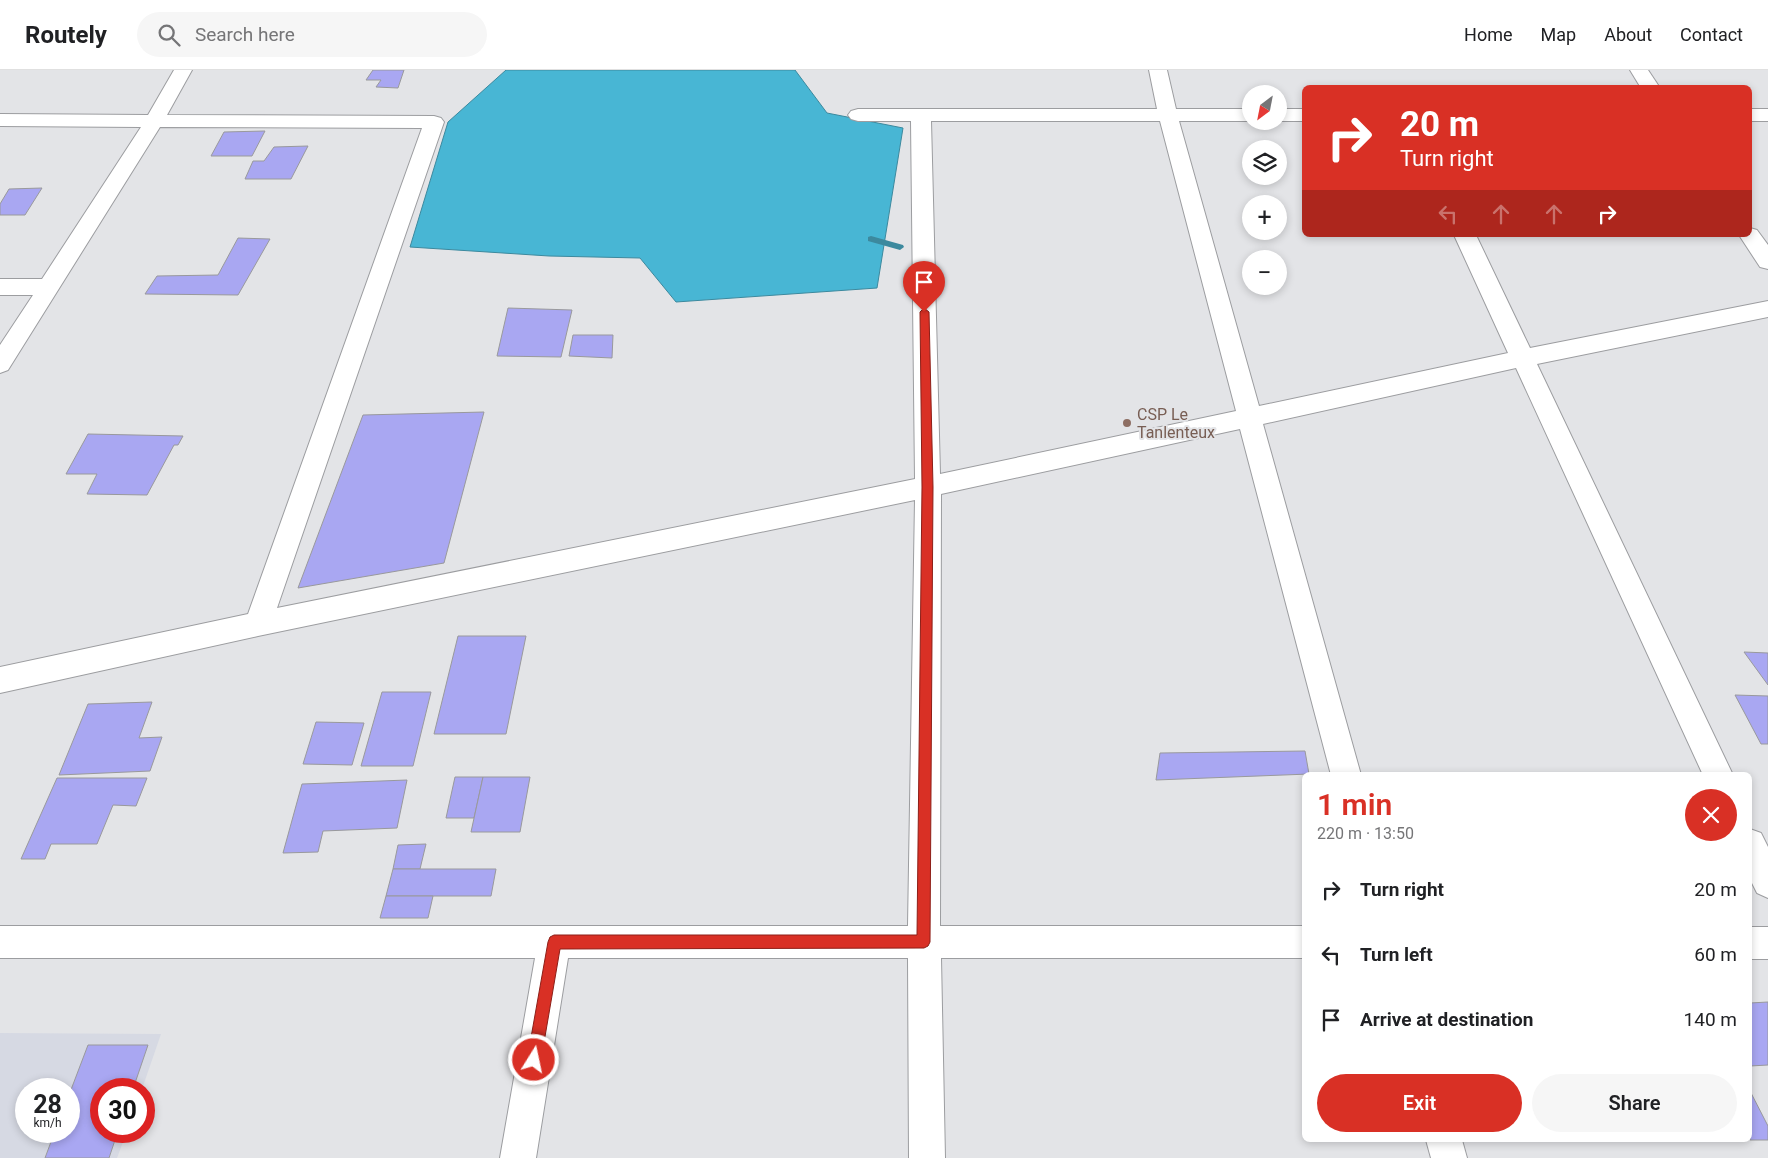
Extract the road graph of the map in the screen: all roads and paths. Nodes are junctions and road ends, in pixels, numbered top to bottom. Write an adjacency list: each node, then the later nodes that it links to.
1 (183, 70): 14 (street)
2 (1158, 70): 6 (street)
3 (1639, 70): 4 (street)
4 (1649, 85)
5 (858, 115): 12 (street)
6 (1168, 115): 7 (street); 12 (street); 23 (street)
7 (1242, 115)
8 (1288, 115): 9 (street)
9 (1302, 115)
10 (1752, 115): 11 (street)
11 (1768, 115)
12 (921, 116): 24 (street)
13 (0, 120): 14 (street)
14 (154, 120): 19 (street); 25 (street)
15 (1466, 237): 21 (street)
16 (1751, 237): 17 (street)
17 (1768, 262)
18 (0, 287): 19 (street)
19 (48, 287): 22 (street)
20 (1768, 309): 21 (street)
21 (1523, 358): 23 (street); 28 (street)
22 (0, 364)
23 (1250, 417): 24 (street); 27 (street)
24 (928, 487): 25 (street); 33 (street)
25 (258, 624): 26 (street)
26 (0, 680)
27 (1345, 772)
28 (1717, 772)
29 (1752, 848): 30 (street)
30 (1768, 882)
31 (0, 942): 32 (street)
32 (554, 942): 33 (street); 38 (street)
33 (924, 942): 34 (street); 39 (street)
34 (1302, 942)
35 (1752, 943): 36 (street)
36 (1768, 943)
37 (1445, 1142): 40 (street)
38 (518, 1158)
39 (926, 1158)
40 (1449, 1158)

